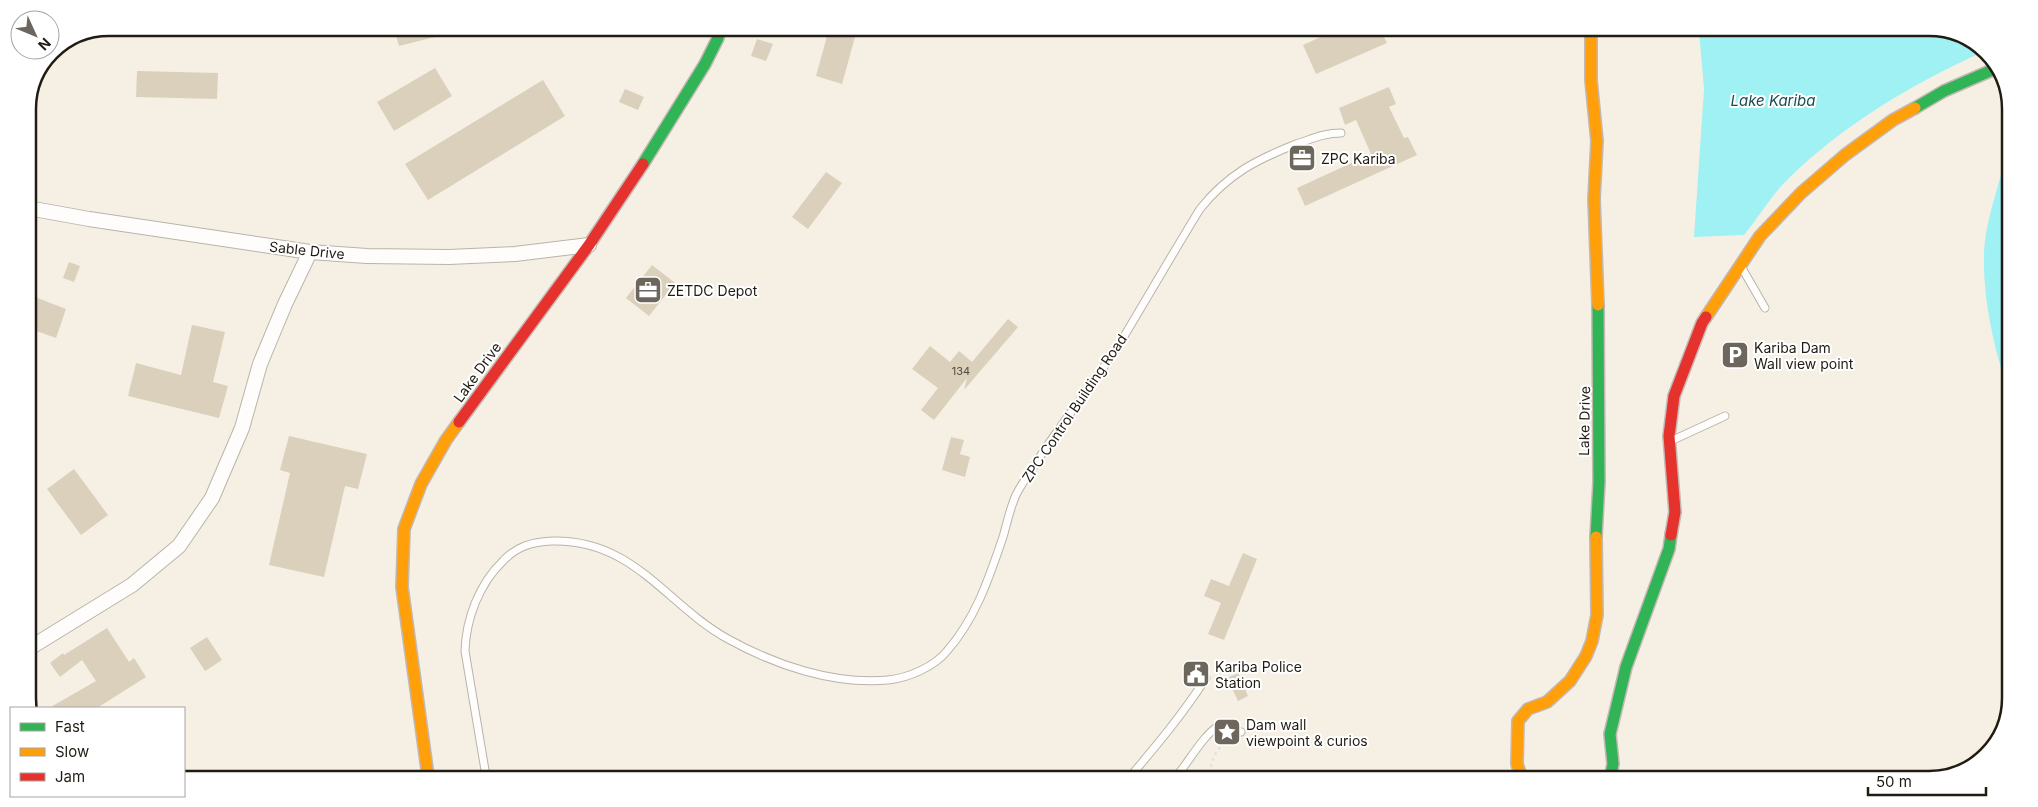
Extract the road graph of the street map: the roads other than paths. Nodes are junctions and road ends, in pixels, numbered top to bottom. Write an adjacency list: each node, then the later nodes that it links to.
1 (718, 36): 6 (main road, Lake Drive)
2 (1591, 36): 19 (main road, Lake Drive)
3 (1990, 71): 8 (main road)
4 (1341, 133): 16 (lane, ZPC Control Building Road)
5 (36, 209): 7 (street, Sable Drive)
6 (589, 245): 7 (street, Sable Drive); 15 (main road, Lake Drive)
7 (310, 252): 12 (street)
8 (1741, 266): 9 (lane); 11 (main road)
9 (1765, 308)
10 (1725, 416): 11 (lane)
11 (1670, 441): 20 (main road)
12 (36, 644)
13 (1206, 678): 17 (lane)
14 (1241, 732): 18 (lane)
15 (427, 771)
16 (485, 771)
17 (1135, 771)
18 (1182, 771)
19 (1520, 771)
20 (1612, 771)

